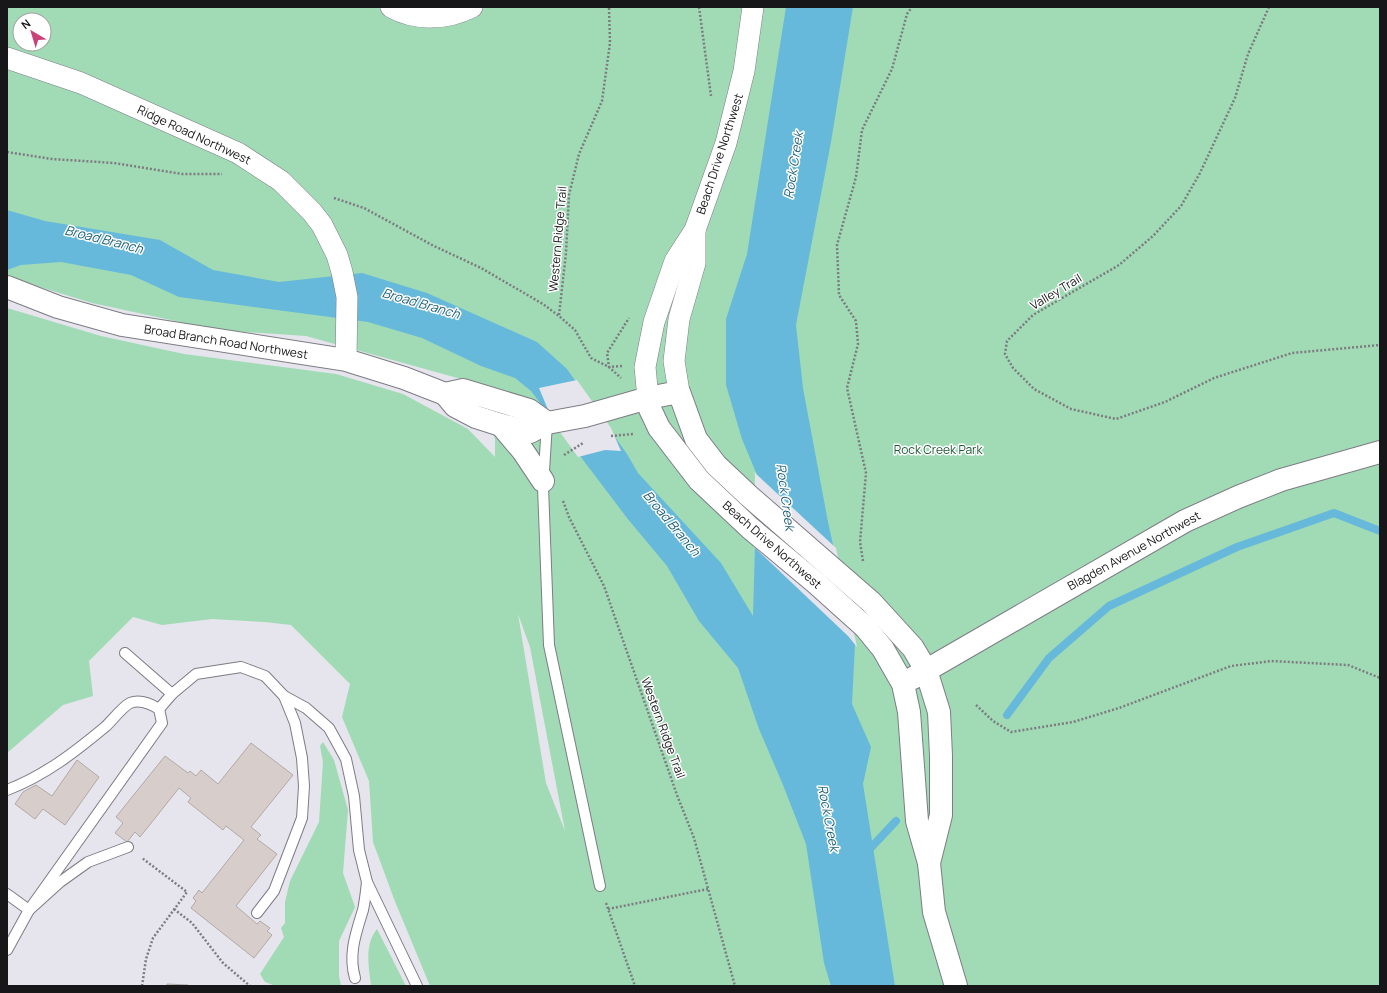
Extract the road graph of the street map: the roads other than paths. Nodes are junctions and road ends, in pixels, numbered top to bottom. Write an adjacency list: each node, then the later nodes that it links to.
1 (391, 7): 2 (street)
2 (472, 7)
3 (753, 7): 5 (street, Beach Drive Northwest)
4 (7, 58): 7 (street, Ridge Road Northwest)
5 (695, 230): 8 (street, Beach Drive Northwest); 10 (street, Beach Drive Northwest)
6 (7, 287): 7 (main road, Broad Branch Road Northwest)
7 (346, 360): 9 (main road, Broad Branch Road Northwest)
8 (678, 392): 10 (main road, Broad Branch Road Northwest); 16 (main road, Beach Drive Northwest)
9 (445, 394): 11 (main road); 12 (main road, Broad Branch Road Northwest)
10 (648, 398): 11 (main road, Broad Branch Road Northwest); 17 (main road, Beach Drive Northwest)
11 (550, 423): 12 (main road, Broad Branch Road Northwest); 14 (lane)
12 (501, 426): 14 (main road)
13 (1380, 452): 16 (main road, Blagden Avenue Northwest)
14 (544, 481): 25 (lane)
15 (126, 653): 18 (lane)
16 (926, 670): 17 (main road, Blagden Avenue Northwest); 23 (main road, Beach Drive Northwest)
17 (903, 684): 23 (main road, Beach Drive Northwest)
18 (172, 694): 19 (lane); 20 (lane)
19 (284, 696): 24 (lane); 28 (lane)
20 (159, 709): 21 (lane); 27 (lane)
21 (7, 790)
22 (128, 847): 27 (lane)
23 (929, 863): 32 (main road, Beach Drive Northwest)
24 (367, 882): 30 (lane); 31 (lane)
25 (600, 886)
26 (7, 894): 27 (lane)
27 (29, 910): 29 (lane)
28 (257, 913)
29 (7, 950)
30 (355, 978)
31 (417, 986)
32 (956, 986)

